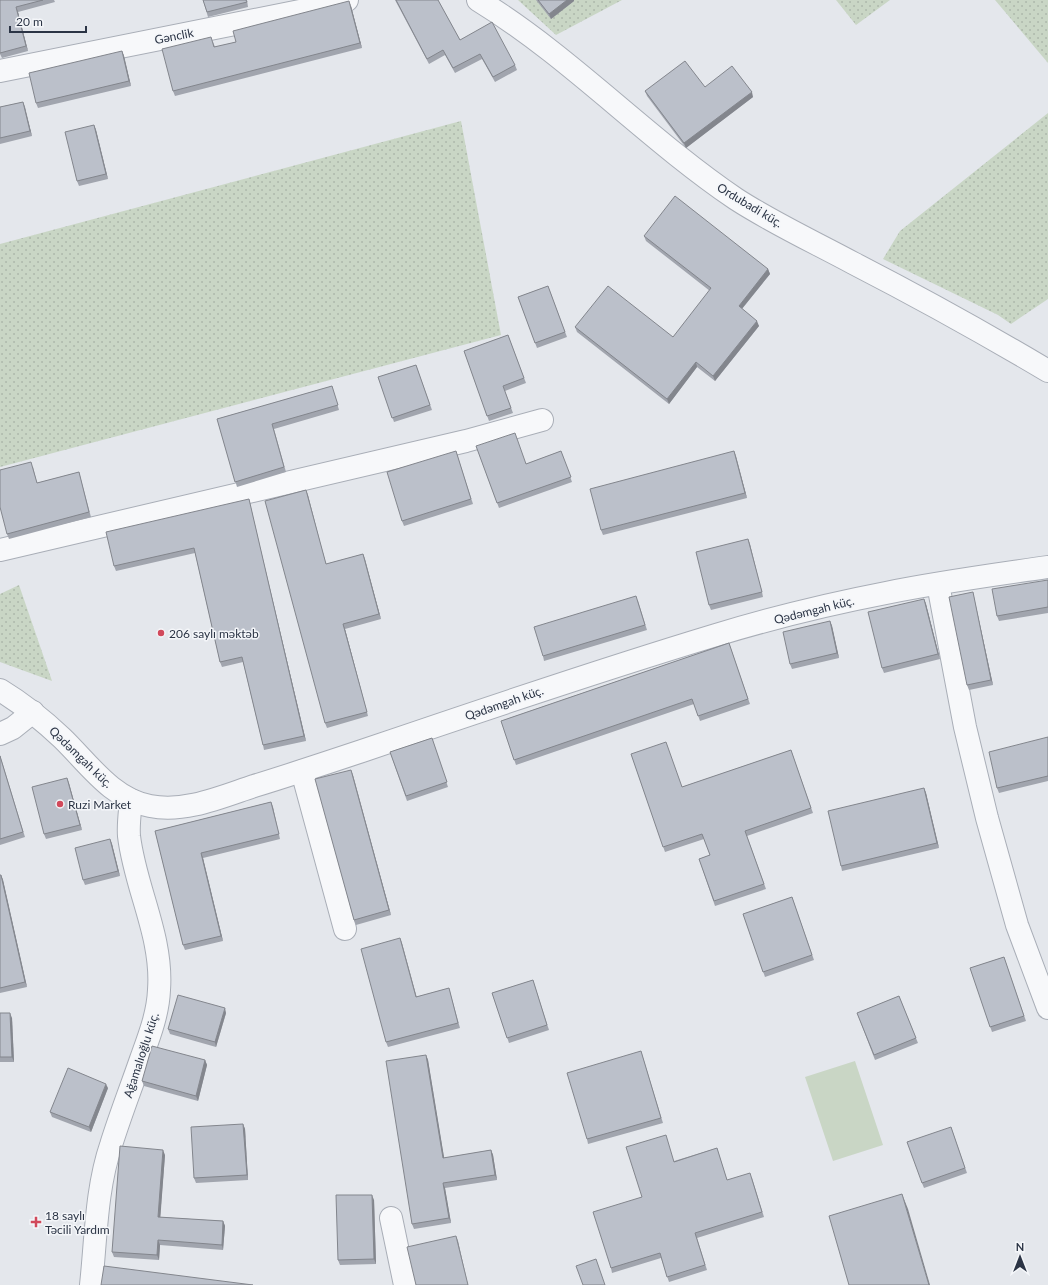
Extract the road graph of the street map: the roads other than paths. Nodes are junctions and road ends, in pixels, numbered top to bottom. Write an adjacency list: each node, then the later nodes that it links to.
1 (347, 0): 3 (street, Gənclik)
2 (478, 0): 4 (street, Ordubadi küç.)
3 (0, 71)
4 (1048, 371)
5 (542, 420): 6 (street)
6 (0, 550)
7 (1048, 567): 8 (street, Qədəmgah küç.)
8 (938, 584): 12 (street, Qədəmgah küç.); 15 (street)
9 (0, 690): 10 (street, Qədəmgah küç.)
10 (33, 712): 11 (street); 13 (street, Qədəmgah küç.)
11 (0, 734)
12 (302, 771): 13 (street, Qədəmgah küç.); 14 (street)
13 (131, 800): 17 (street, Ağamalıoğlu küç.)
14 (345, 929)
15 (1048, 1008)
16 (390, 1218): 18 (street)
17 (91, 1285)
18 (405, 1285)

